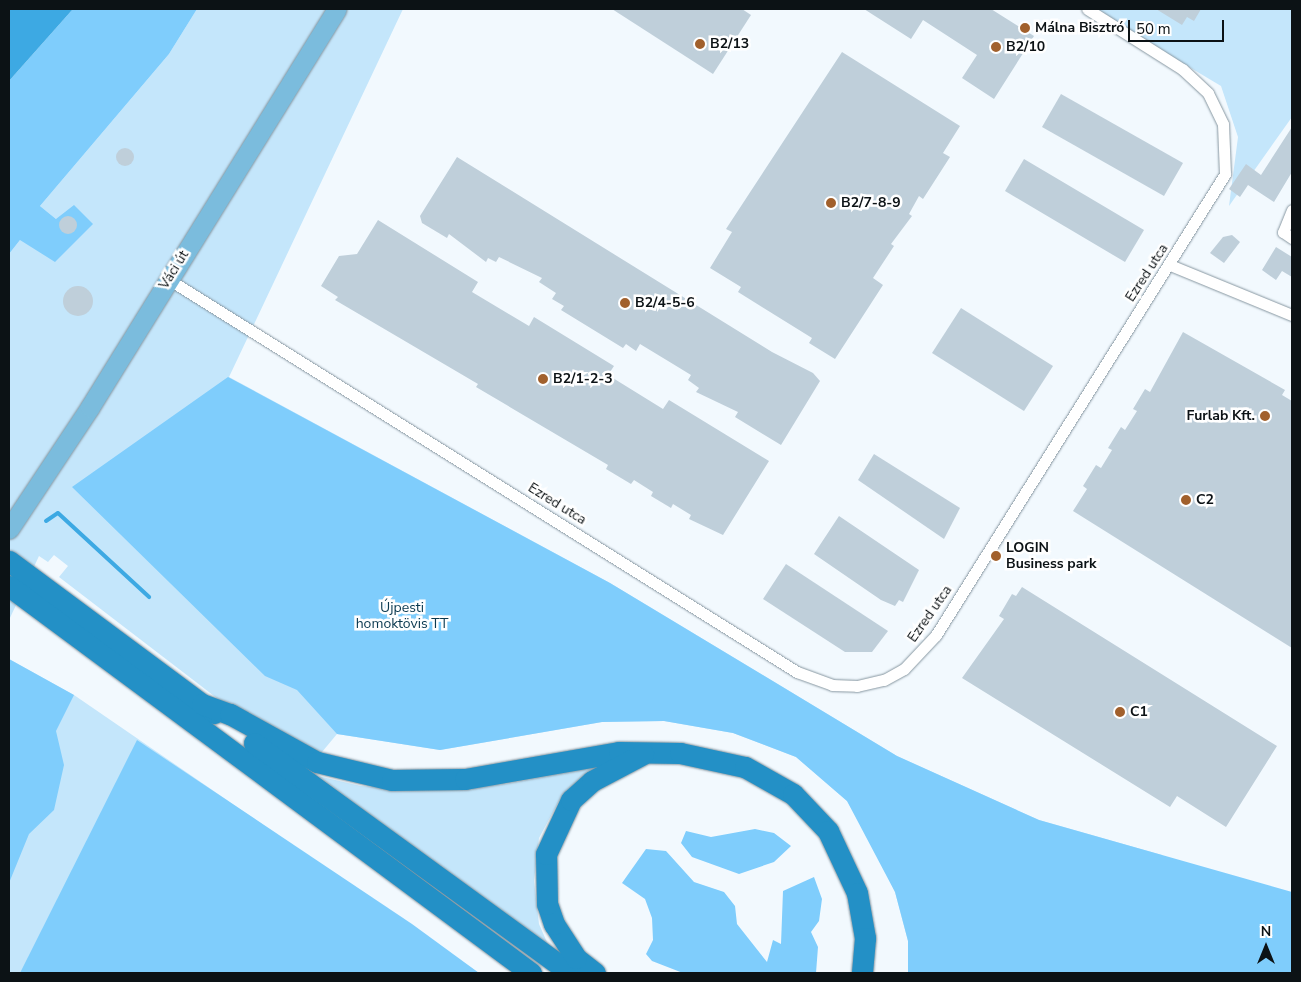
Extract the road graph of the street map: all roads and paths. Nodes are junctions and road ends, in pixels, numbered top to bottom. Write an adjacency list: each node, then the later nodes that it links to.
1 (337, 9): 6 (main road, Váci út)
2 (1087, 9): 5 (street, Ezred utca)
3 (1292, 210): 4 (street)
4 (1287, 235)
5 (1170, 265): 6 (street, Ezred utca); 7 (street)
6 (168, 279): 8 (main road, Váci út)
7 (1292, 315)
8 (9, 529)
9 (9, 562): 11 (highway)
10 (9, 586): 11 (highway)
11 (40, 597): 12 (highway); 14 (highway)
12 (202, 704): 13 (highway); 17 (highway)
13 (646, 753): 18 (highway); 19 (highway)
14 (459, 922): 15 (highway); 16 (highway)
15 (517, 973)
16 (532, 973)
17 (571, 973)
18 (594, 973)
19 (862, 973)

